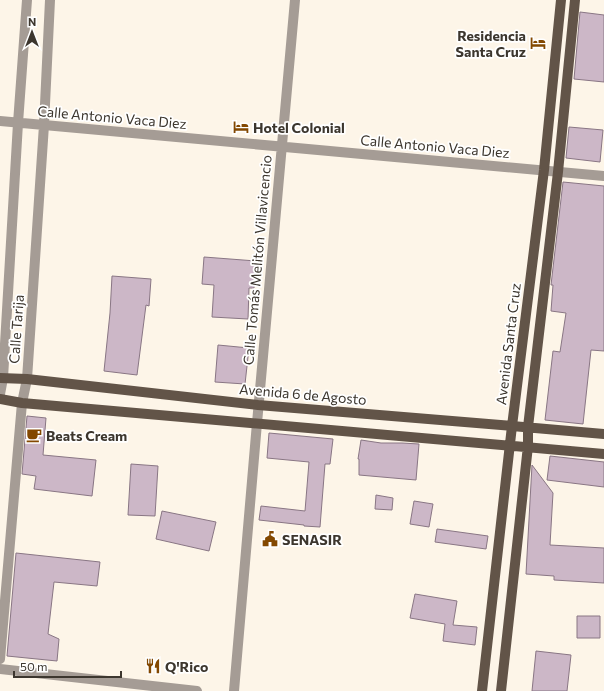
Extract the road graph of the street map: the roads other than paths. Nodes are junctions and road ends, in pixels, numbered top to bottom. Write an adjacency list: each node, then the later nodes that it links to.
1 (27, 0): 7 (street, Calle Tarija)
2 (50, 0): 8 (street, Calle Tarija)
3 (295, 0): 9 (street, Calle Tomás Melitón Villavicencio)
4 (561, 0): 10 (main road, Avenida Santa Cruz)
5 (575, 0): 11 (main road, Avenida Santa Cruz)
6 (0, 121): 7 (street, Calle Antonio Vaca Diez)
7 (18, 123): 8 (street, Calle Antonio Vaca Diez); 13 (street, Calle Tarija)
8 (44, 125): 9 (street, Calle Antonio Vaca Diez); 14 (street, Calle Tarija)
9 (282, 147): 10 (street, Calle Antonio Vaca Diez); 18 (street, Calle Tomás Melitón Villavicencio)
10 (544, 170): 11 (street, Calle Antonio Vaca Diez); 20 (main road, Avenida Santa Cruz)
11 (558, 172): 12 (street, Calle Antonio Vaca Diez); 21 (main road, Avenida Santa Cruz)
12 (604, 176)
13 (2, 378): 14 (main road, Avenida 6 de Agosto); 15 (street, Calle Tarija)
14 (26, 379): 17 (street, Calle Tarija); 18 (main road, Avenida 6 de Agosto)
15 (0, 394)
16 (0, 399): 17 (main road)
17 (22, 403): 19 (main road); 26 (street, Calle Tarija)
18 (258, 405): 19 (street, Calle Tomás Melitón Villavicencio); 20 (main road, Avenida 6 de Agosto)
19 (257, 423): 23 (main road); 29 (street, Calle Tomás Melitón Villavicencio)
20 (512, 426): 21 (main road, Avenida 6 de Agosto); 23 (main road, Avenida Santa Cruz)
21 (528, 427): 22 (main road, Avenida 6 de Agosto); 24 (main road, Avenida Santa Cruz)
22 (604, 434)
23 (510, 445): 24 (main road); 30 (main road, Avenida Santa Cruz)
24 (528, 446): 25 (main road); 31 (main road, Avenida Santa Cruz)
25 (604, 454)
26 (0, 659)
27 (0, 669): 28 (street)
28 (197, 691)
29 (234, 691)
30 (482, 691)
31 (501, 691)

